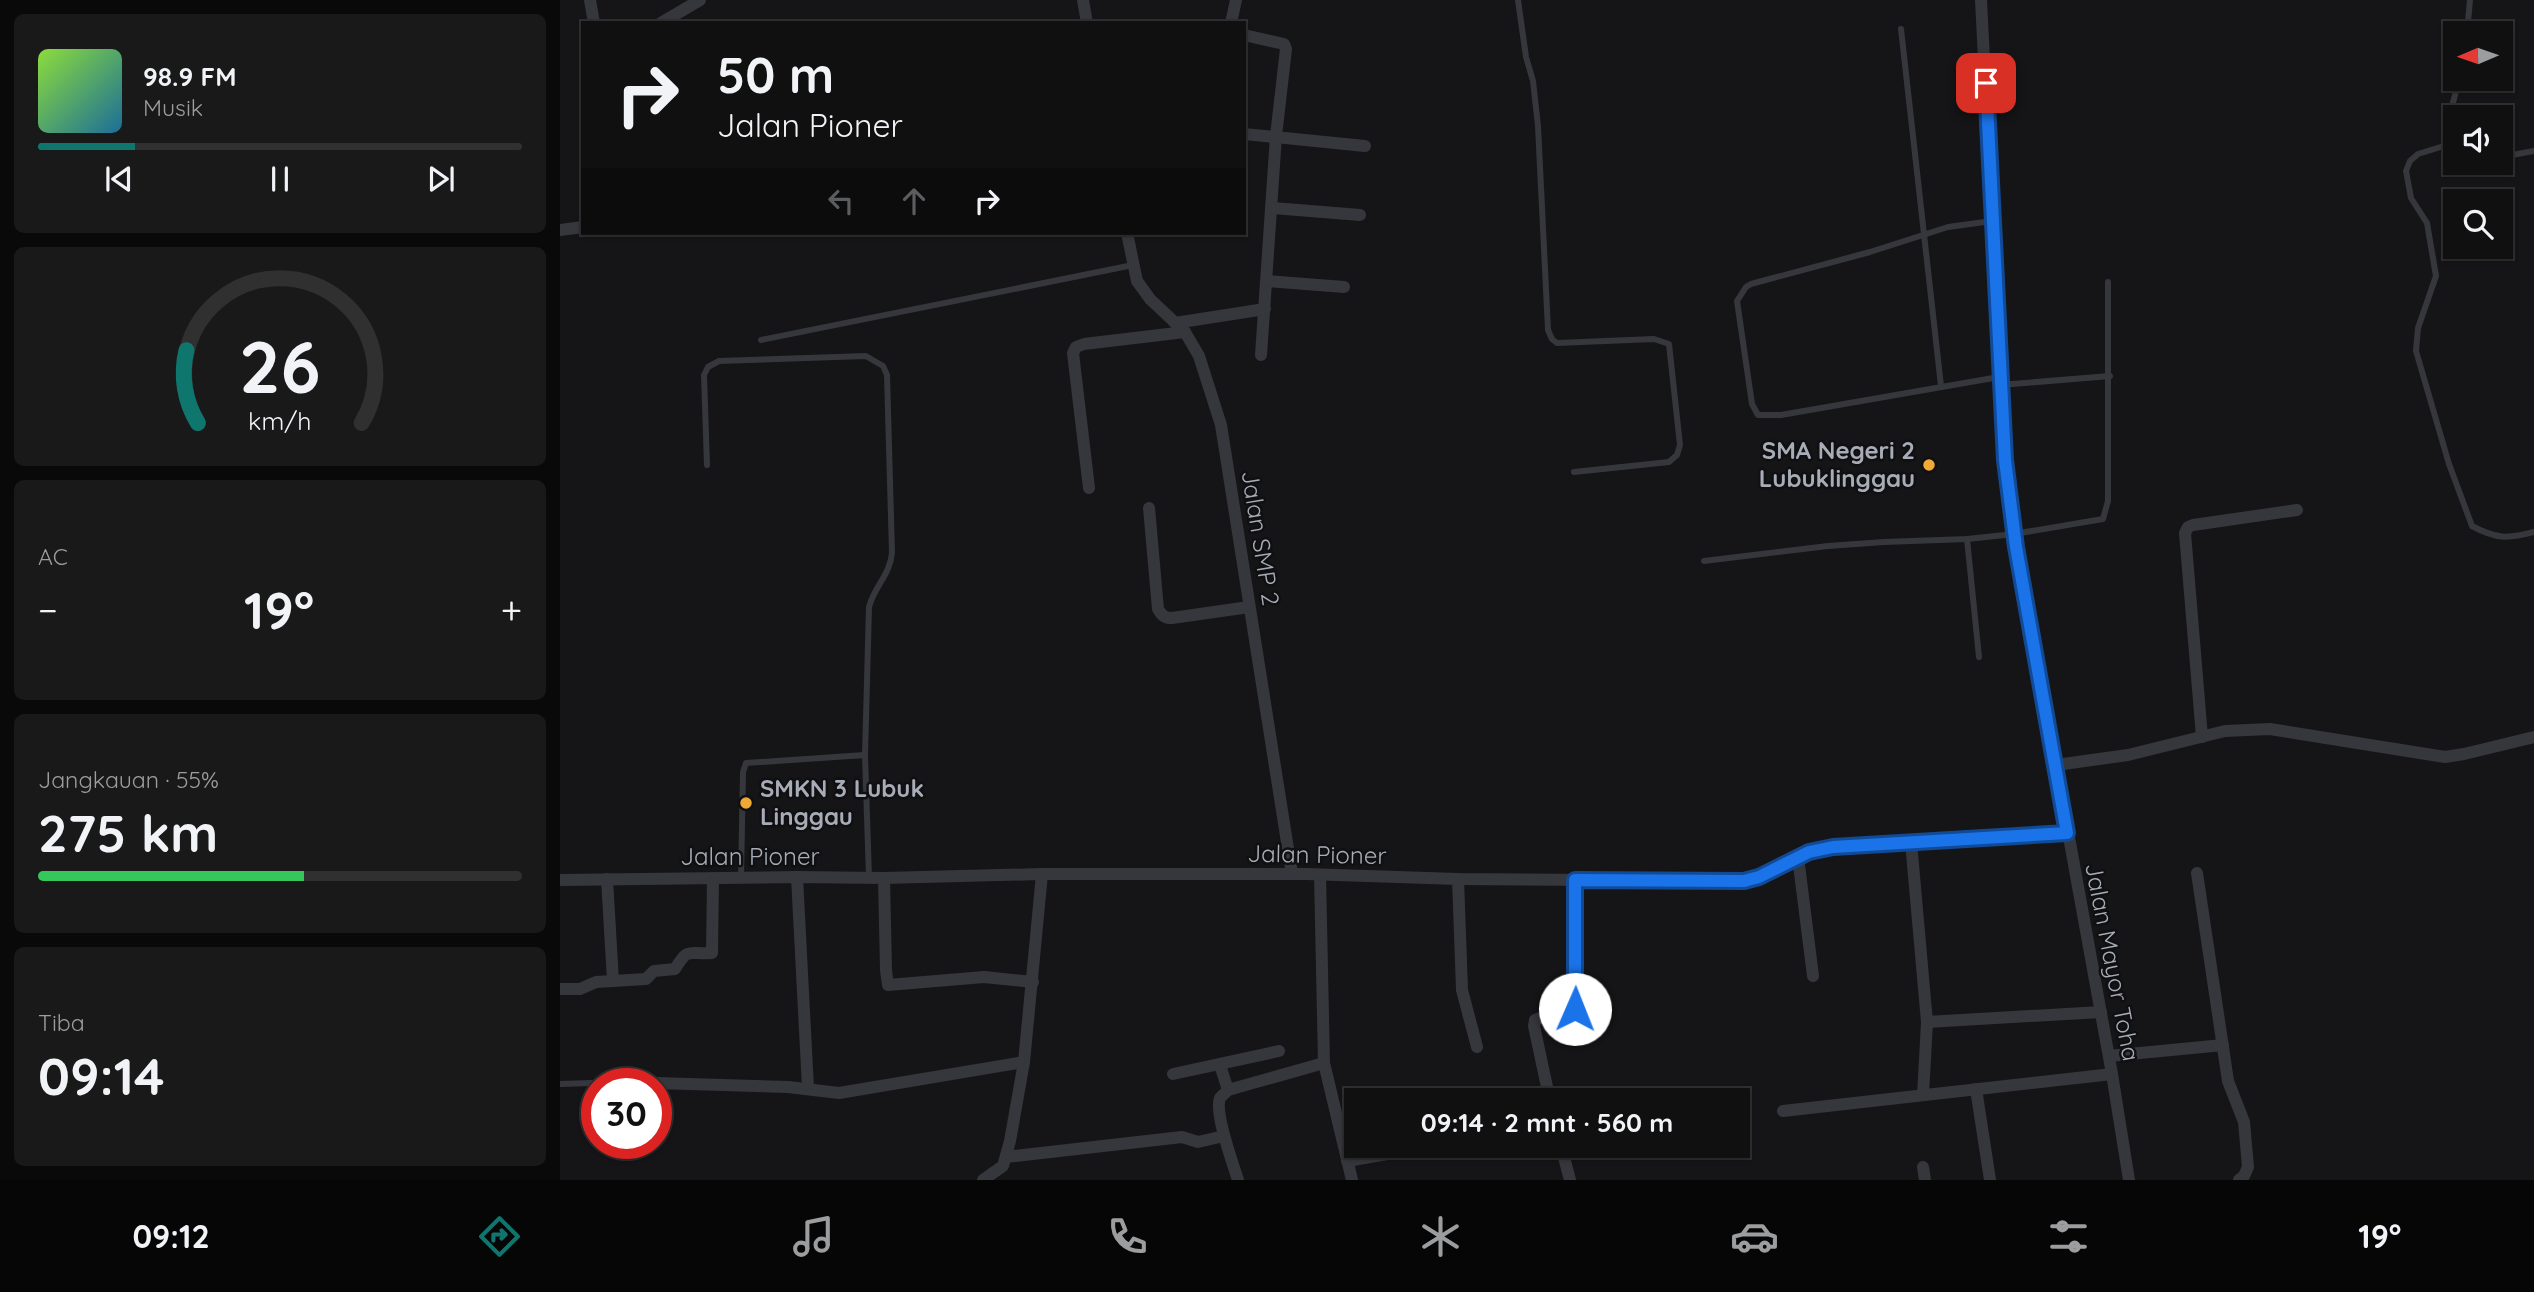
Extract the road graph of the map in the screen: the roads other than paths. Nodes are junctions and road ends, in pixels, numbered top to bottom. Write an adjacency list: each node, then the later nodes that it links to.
1 (590, 0): 8 (street)
2 (700, 0): 9 (street)
3 (1083, 0): 10 (street)
4 (1236, 0): 11 (street)
5 (1518, 0): 40 (lane)
6 (1981, 0): 23 (street, Jalan Mayor Toha)
7 (2470, 0): 12 (lane)
8 (594, 21)
9 (664, 21)
10 (1087, 21)
11 (1231, 21)
12 (2469, 21)
13 (1900, 29): 27 (lane)
14 (1246, 35): 16 (street)
15 (1246, 134): 16 (street)
16 (1276, 136): 17 (street); 21 (street)
17 (1365, 146)
18 (2443, 146): 44 (lane)
19 (2534, 151): 20 (lane)
20 (2513, 155)
21 (1273, 208): 22 (street); 29 (street)
22 (1360, 215)
23 (1994, 220): 27 (lane); 37 (street, Jalan Mayor Toha)
24 (581, 227): 25 (street)
25 (560, 230)
26 (1127, 235): 28 (street, Jalan SMP 2)
27 (1922, 235): 38 (lane); 38 (lane)
28 (1133, 265): 33 (street, Jalan SMP 2); 34 (lane)
29 (1267, 281): 31 (street); 32 (street)
30 (2108, 282): 36 (lane)
31 (1344, 287)
32 (1265, 309): 33 (street); 35 (street)
33 (1180, 327): 41 (street); 48 (street, Jalan SMP 2)
34 (761, 340)
35 (1261, 355)
36 (2110, 376): 37 (lane); 45 (lane)
37 (2000, 381): 38 (lane); 45 (street, Jalan Mayor Toha)
38 (1941, 386)
39 (707, 465): 52 (lane)
40 (1574, 472)
41 (1089, 488)
42 (1149, 508): 48 (street)
43 (2297, 510): 50 (street)
44 (2534, 532)
45 (2014, 534): 46 (lane); 53 (street, Jalan Mayor Toha)
46 (1967, 540): 47 (lane); 49 (lane)
47 (1704, 561)
48 (1249, 607): 59 (street, Jalan SMP 2)
49 (1979, 657)
50 (2202, 737): 51 (street); 53 (street)
51 (2534, 737)
52 (865, 755): 63 (lane); 64 (lane)
53 (2056, 765): 54 (street, Jalan Mayor Toha)
54 (2067, 833): 55 (street, Jalan Pioner); 74 (street, Jalan Mayor Toha)
55 (1911, 842): 56 (street, Jalan Pioner); 75 (street)
56 (1798, 857): 69 (street, Jalan Pioner); 70 (street)
57 (2197, 873): 76 (street)
58 (1042, 874): 59 (street, Jalan Pioner); 65 (street, Jalan Pioner); 72 (street)
59 (1292, 874): 60 (street, Jalan Pioner)
60 (1320, 875): 67 (street, Jalan Pioner); 81 (street)
61 (797, 877): 63 (street, Jalan Pioner); 64 (street, Jalan Pioner); 88 (street)
62 (713, 878): 63 (street, Jalan Pioner); 66 (street, Jalan Pioner); 71 (street)
63 (741, 878)
64 (869, 878): 65 (street, Jalan Pioner)
65 (884, 878): 72 (street)
66 (607, 879): 68 (street, Jalan Pioner); 71 (street)
67 (1458, 879): 69 (street, Jalan Pioner); 77 (street)
68 (560, 880)
69 (1575, 880): 89 (street)
70 (1813, 976)
71 (613, 981): 73 (street)
72 (1033, 982): 80 (street)
73 (560, 989)
74 (2101, 1012): 75 (street); 79 (street, Jalan Mayor Toha)
75 (1927, 1022): 92 (street)
76 (2222, 1045): 79 (street); 105 (street)
77 (1477, 1047)
78 (1279, 1051): 82 (street)
79 (2109, 1056): 84 (street, Jalan Mayor Toha)
80 (1024, 1062): 88 (street); 95 (street)
81 (1324, 1063): 91 (street); 98 (street)
82 (1220, 1065): 83 (street); 91 (street)
83 (1173, 1074)
84 (2112, 1074): 90 (street); 104 (street, Jalan Mayor Toha)
85 (560, 1084): 86 (lane)
86 (581, 1084)
87 (672, 1084): 88 (street)
88 (808, 1088)
89 (1547, 1088)
90 (1976, 1089): 92 (street); 103 (street)
91 (1228, 1090): 94 (street)
92 (1923, 1095): 93 (street)
93 (1783, 1111)
94 (1224, 1136): 95 (street); 100 (street)
95 (1006, 1157): 99 (street)
96 (1364, 1158): 98 (street)
97 (1564, 1158): 102 (street)
98 (1347, 1161): 101 (street)
99 (983, 1180)
100 (1238, 1180)
101 (1352, 1180)
102 (1570, 1180)
103 (1990, 1180)
104 (2129, 1180)
105 (2239, 1180)

